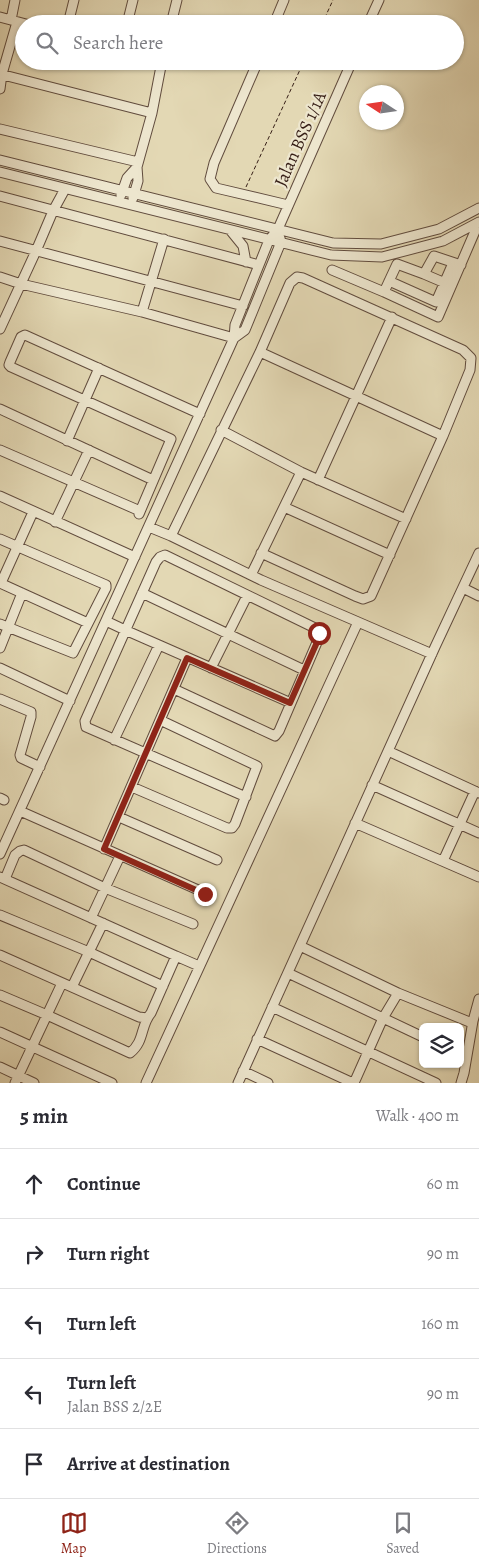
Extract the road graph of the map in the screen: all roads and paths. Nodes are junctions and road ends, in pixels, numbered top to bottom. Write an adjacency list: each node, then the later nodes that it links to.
1 (15, 0): 8 (street)
2 (74, 0): 9 (street)
3 (133, 0): 10 (street)
4 (177, 0): 11 (street)
5 (284, 0): 12 (street)
6 (333, 0): 13 (path)
7 (378, 0): 14 (street)
8 (17, 15)
9 (70, 15)
10 (129, 15)
11 (174, 15)
12 (278, 15)
13 (326, 15)
14 (372, 15)
15 (0, 18): 16 (street)
16 (15, 21)
17 (15, 31): 22 (street)
18 (160, 70): 24 (street)
19 (254, 70): 32 (street)
20 (300, 70): 32 (path)
21 (348, 70): 36 (street, Jalan BSS 1/1A)
22 (1, 74): 23 (street); 24 (street)
23 (0, 89)
24 (152, 113): 27 (street)
25 (0, 129): 27 (street)
26 (0, 160): 30 (street)
27 (137, 165): 30 (street); 31 (street)
28 (0, 172): 29 (street)
29 (65, 189): 34 (street); 38 (street)
30 (122, 190): 31 (street); 34 (street)
31 (135, 193): 35 (street); 40 (street)
32 (242, 194): 36 (street)
33 (0, 196): 38 (street)
34 (119, 202): 35 (street)
35 (132, 206): 41 (street)
36 (288, 206): 40 (street, Jalan BSS 1/1A)
37 (479, 208): 40 (street)
38 (53, 211): 42 (street); 46 (street)
39 (479, 222): 45 (street); 48 (street)
40 (278, 229): 43 (street, Jalan BSS 1/1A); 45 (street)
41 (230, 230): 43 (street); 47 (street)
42 (164, 239): 47 (street); 53 (street)
43 (269, 240): 45 (street); 49 (street, Jalan BSS 1/1A)
44 (0, 241): 46 (street)
45 (281, 242): 62 (street)
46 (36, 251): 53 (street); 56 (street)
47 (246, 262): 49 (street)
48 (457, 264): 51 (street); 55 (street); 57 (street)
49 (259, 265): 58 (street, Jalan BSS 1/1A)
50 (332, 270): 57 (street)
51 (424, 274): 54 (street); 55 (street)
52 (0, 277): 56 (street)
53 (151, 281): 58 (street); 59 (street)
54 (389, 281): 55 (street); 57 (street)
55 (445, 282)
56 (21, 284): 59 (street); 61 (street)
57 (384, 292)
58 (243, 306): 62 (street, Jalan BSS 1/1A)
59 (142, 312): 62 (street)
60 (392, 317): 63 (street); 65 (street); 70 (street)
61 (0, 329)
62 (234, 338): 68 (street)
63 (260, 352): 65 (street); 69 (street)
64 (99, 368): 66 (street); 66 (street); 68 (street)
65 (356, 396): 70 (street); 76 (street)
66 (84, 401): 71 (street); 75 (street)
67 (0, 409): 71 (street)
68 (200, 414): 83 (street)
69 (221, 430): 74 (street); 84 (street)
70 (443, 436): 81 (street)
71 (67, 441): 73 (street)
72 (0, 450): 77 (street)
73 (89, 450): 75 (street); 77 (street)
74 (301, 472): 76 (street); 79 (street)
75 (153, 480): 77 (street)
76 (318, 480): 81 (street)
77 (75, 481): 82 (street)
78 (0, 496): 80 (street)
79 (284, 507): 87 (street); 89 (street)
80 (33, 512): 82 (street); 86 (street)
81 (406, 519): 89 (street)
82 (55, 522): 90 (street)
83 (148, 527): 84 (street); 90 (street)
84 (170, 536): 91 (street)
85 (0, 539): 86 (street)
86 (17, 548): 92 (street); 100 (street)
87 (262, 553): 89 (street); 91 (street)
88 (479, 554): 93 (street)
89 (390, 555)
90 (135, 557): 98 (street)
91 (250, 575): 99 (street)
92 (1, 583): 94 (street)
93 (463, 588): 97 (street); 106 (street)
94 (22, 593): 100 (street); 101 (street)
95 (142, 593): 96 (street); 102 (street); 103 (street)
96 (247, 596): 103 (street); 110 (street)
97 (479, 596)
98 (106, 621): 102 (street); 113 (street)
99 (358, 622): 106 (street); 146 (street)
100 (88, 623): 101 (street)
101 (4, 626): 105 (street)
102 (124, 630): 104 (street); 116 (street)
103 (228, 634): 109 (street); 110 (street)
104 (158, 645): 107 (street); 116 (street)
105 (0, 648)
106 (432, 654): 117 (street)
107 (187, 658): 109 (street); 111 (street)
108 (0, 668): 113 (street)
109 (211, 668): 114 (street)
110 (304, 670): 114 (street)
111 (174, 689): 114 (street); 115 (street)
112 (0, 699): 119 (street)
113 (70, 701): 119 (street)
114 (290, 703)
115 (160, 720): 118 (street); 123 (street)
116 (114, 740): 118 (street)
117 (388, 751): 120 (street); 122 (street)
118 (146, 754): 121 (street); 123 (street)
119 (40, 767): 124 (street)
120 (372, 785): 126 (street); 127 (street)
121 (132, 787): 123 (street); 125 (street)
122 (477, 792): 127 (street)
123 (246, 797)
124 (20, 811): 129 (street); 130 (street)
125 (119, 817): 129 (street); 132 (street)
126 (356, 823): 133 (street); 142 (street)
127 (459, 824): 128 (street); 133 (street)
128 (479, 833)
129 (104, 849): 131 (street)
130 (0, 854)
131 (120, 856): 136 (street); 137 (street)
132 (217, 860)
133 (443, 861): 134 (street)
134 (479, 877)
135 (3, 878): 136 (street); 139 (street)
136 (105, 888): 139 (street); 141 (street)
137 (205, 894)
138 (0, 915): 143 (street)
139 (91, 918): 140 (street)
140 (103, 923): 143 (street); 145 (street)
141 (193, 924)
142 (300, 946): 147 (street); 151 (street)
143 (89, 952): 149 (street); 150 (street)
144 (0, 955): 148 (street)
145 (176, 956): 146 (street); 149 (street)
146 (199, 966): 171 (street)
147 (288, 973): 154 (street); 157 (street)
148 (62, 983): 150 (street); 155 (street)
149 (163, 986): 156 (street)
150 (72, 987): 156 (street)
151 (398, 992): 157 (street); 158 (street)
152 (0, 995): 155 (street)
153 (479, 999): 158 (street)
154 (272, 1007): 161 (street); 163 (street)
155 (47, 1015): 156 (street); 162 (street)
156 (147, 1018)
157 (383, 1018): 160 (street); 163 (street)
158 (472, 1023): 164 (street)
159 (0, 1032): 162 (street)
160 (419, 1035)
161 (257, 1039): 167 (street); 174 (street)
162 (32, 1046): 168 (street); 170 (street)
163 (368, 1050): 174 (street); 175 (street)
164 (464, 1052)
165 (0, 1067): 168 (street)
166 (462, 1068): 176 (street)
167 (243, 1071): 172 (street); 173 (street)
168 (17, 1079): 169 (street)
169 (34, 1083)
170 (112, 1083)
171 (146, 1083)
172 (238, 1083)
173 (268, 1083)
174 (353, 1083)
175 (436, 1083)
176 (461, 1083)

